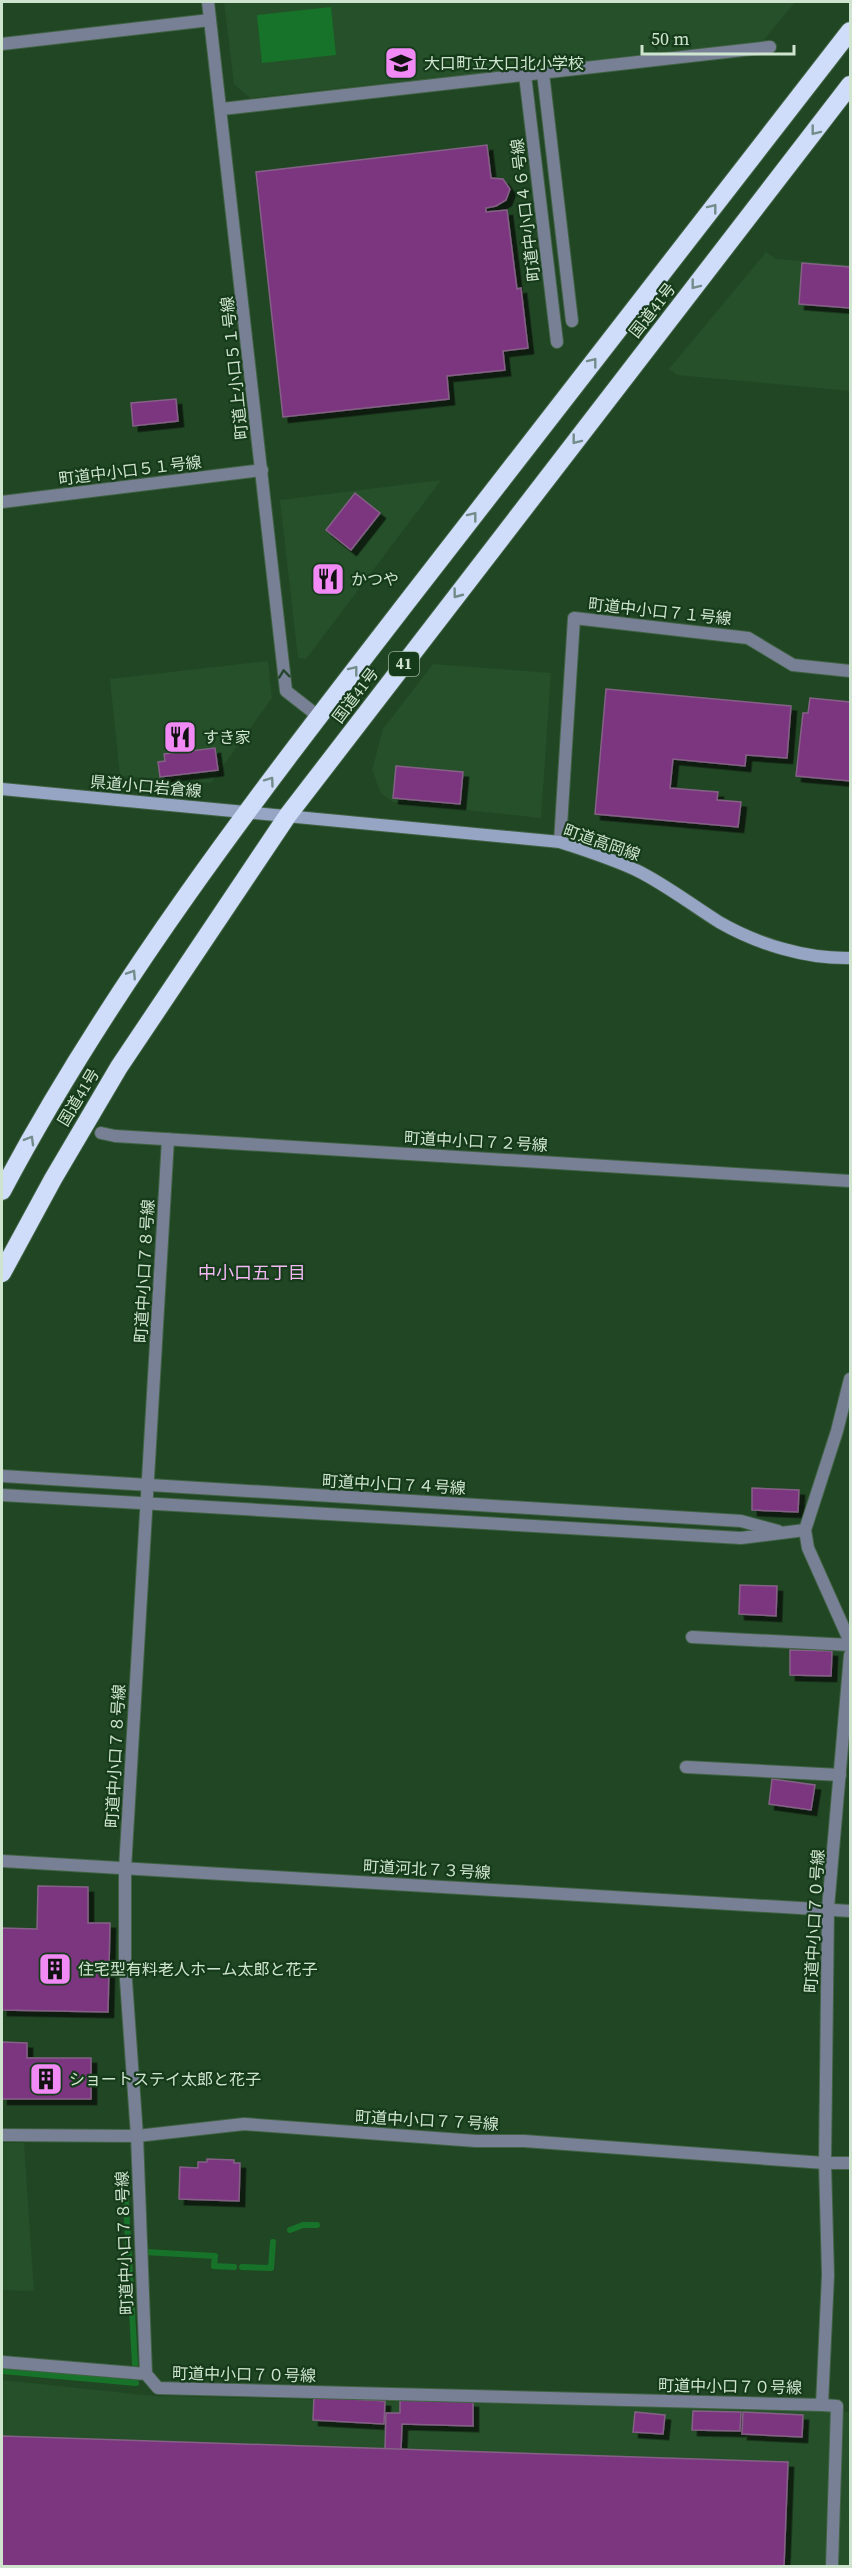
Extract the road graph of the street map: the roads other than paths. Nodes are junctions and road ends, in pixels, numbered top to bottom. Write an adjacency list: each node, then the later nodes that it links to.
1 (208, 2): 2 (street, 町道上小口５１号線)
2 (210, 20): 4 (street); 9 (street, 町道上小口５１号線)
3 (850, 31): 15 (highway, 国道41号 / 41, one-way to 3)
4 (2, 44)
5 (770, 47): 6 (street)
6 (543, 73): 7 (street); 10 (street)
7 (525, 75): 9 (street); 11 (street, 町道中小口４６号線)
8 (850, 85): 18 (highway, 国道41号 / 41, one-way to 18)
9 (222, 109): 12 (street, 町道上小口５１号線)
10 (572, 321)
11 (557, 342)
12 (262, 471): 13 (street, 町道中小口５１号線); 15 (street, 町道上小口５１号線, one-way to 12)
13 (2, 502)
14 (850, 670): 19 (street, 町道中小口７１号線)
15 (318, 716): 17 (highway, 国道41号 / 41, one-way to 15)
16 (2, 789): 17 (street, 県道小口岩倉線)
17 (248, 812): 18 (street, 県道小口岩倉線); 24 (highway, 国道41号 / 41, one-way to 17)
18 (288, 815): 19 (street, 町道高岡線); 25 (highway, 国道41号 / 41)
19 (560, 843): 20 (street, 町道高岡線)
20 (850, 958)
21 (101, 1133): 22 (street, 町道中小口７２号線)
22 (168, 1139): 23 (street, 町道中小口７２号線); 28 (street, 町道中小口７８号線)
23 (850, 1181)
24 (2, 1191)
25 (2, 1273)
26 (850, 1379): 31 (street)
27 (2, 1476): 28 (street, 町道中小口７４号線)
28 (148, 1485): 30 (street, 町道中小口７８号線); 32 (street, 町道中小口７４号線)
29 (2, 1495): 30 (street, 町道中小口７４号線)
30 (147, 1503): 32 (street, 町道中小口７４号線); 39 (street, 町道中小口７８号線)
31 (805, 1530): 32 (street, 町道中小口７４号線); 34 (street)
32 (783, 1533)
33 (692, 1637): 34 (street)
34 (850, 1643)
35 (850, 1655): 37 (street, 町道中小口７０号線)
36 (686, 1767): 37 (street)
37 (840, 1775): 40 (street, 町道中小口７０号線)
38 (2, 1861): 39 (street, 町道河北７３号線)
39 (125, 1869): 40 (street, 町道河北７３号線); 43 (street, 町道中小口７８号線)
40 (828, 1908): 41 (street, 町道河北７３号線); 44 (street, 町道中小口７０号線)
41 (850, 1911)
42 (2, 2135): 43 (street, 町道中小口７７号線)
43 (137, 2136): 44 (street, 町道中小口７７号線); 47 (street, 町道中小口７８号線)
44 (825, 2163): 45 (street, 町道中小口７７号線); 48 (street, 町道中小口７０号線)
45 (850, 2163)
46 (2, 2362): 47 (street, 町道中小口７０号線)
47 (146, 2374): 48 (street, 町道中小口７０号線)
48 (822, 2405): 49 (street)
49 (832, 2566)

